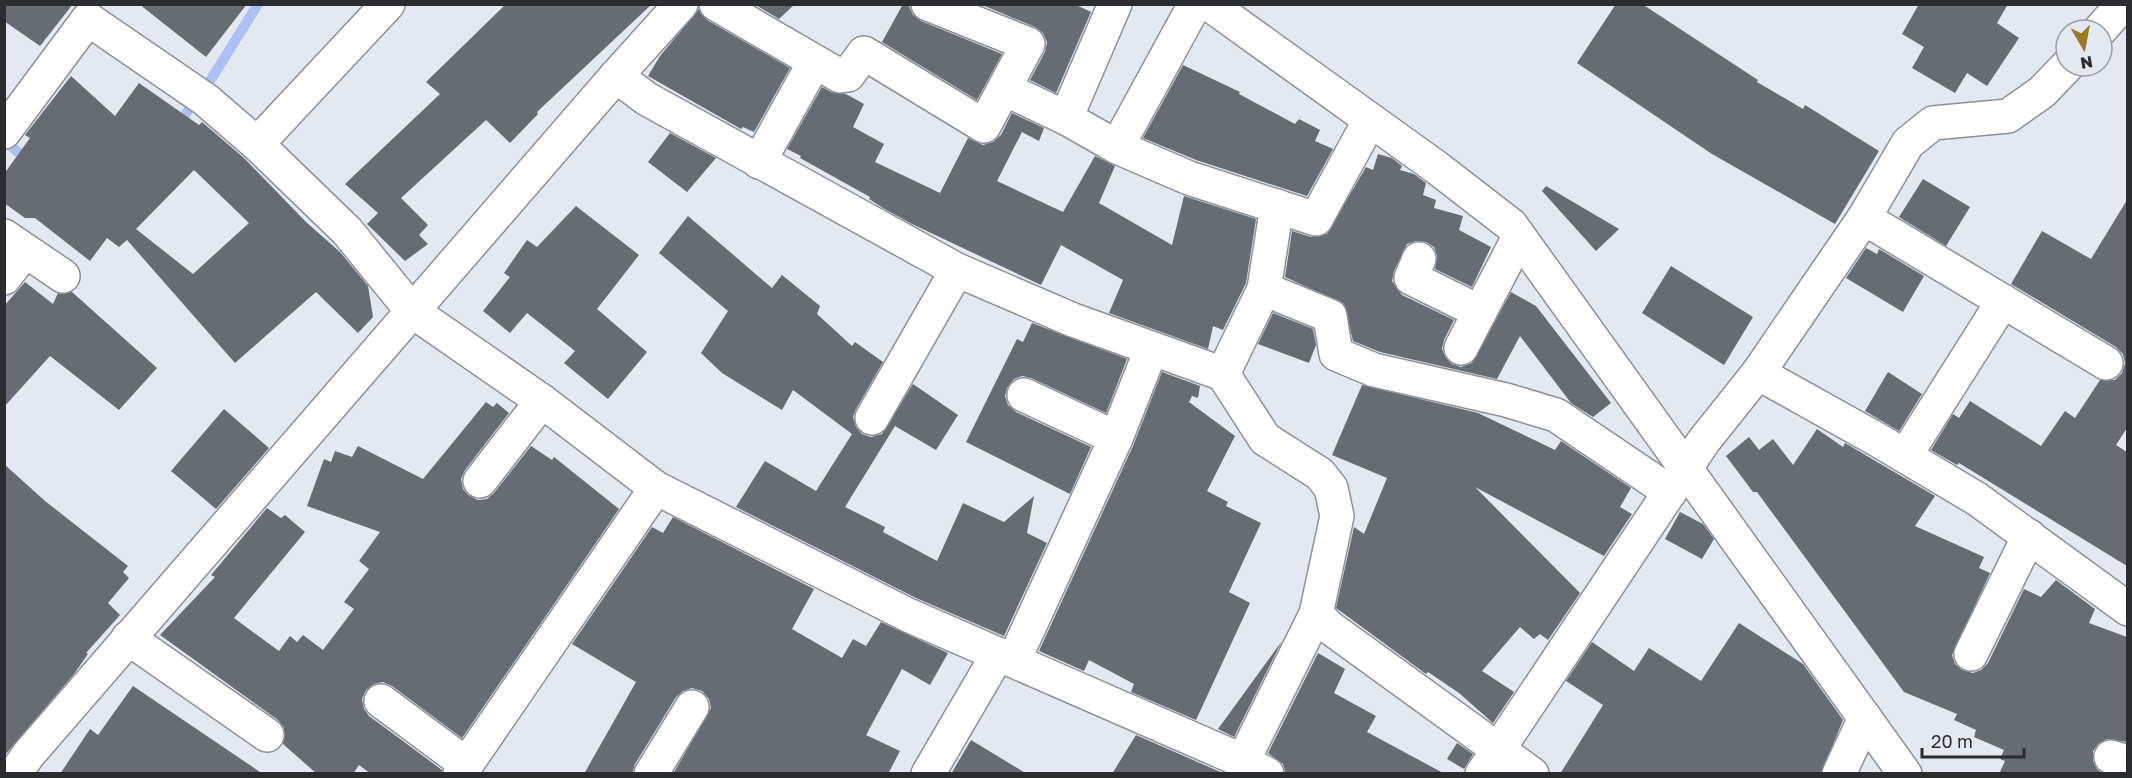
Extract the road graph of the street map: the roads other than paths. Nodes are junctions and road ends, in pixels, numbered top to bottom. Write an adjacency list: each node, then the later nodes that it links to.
1 (388, 4): 17 (street)
2 (681, 4): 11 (street)
3 (716, 4): 10 (street)
4 (928, 4): 13 (street)
5 (1115, 4): 14 (street)
6 (1195, 4): 18 (street)
7 (1209, 4): 15 (street)
8 (2123, 4): 9 (street)
9 (2111, 18)
10 (814, 63): 13 (street); 19 (street)
11 (616, 76): 19 (street); 30 (street)
12 (2055, 78): 21 (street)
13 (1005, 89): 14 (street)
14 (1066, 118): 18 (street)
15 (1370, 120): 20 (street); 22 (street)
16 (4, 132): 17 (street)
17 (257, 144): 30 (street)
18 (1118, 147): 20 (street)
19 (759, 162): 25 (street)
20 (1277, 206): 28 (street)
21 (1864, 218): 29 (street); 35 (street)
22 (1519, 237): 31 (street); 42 (street)
23 (15, 244): 26 (street); 27 (street)
24 (1419, 259): 31 (street)
25 (957, 270): 33 (street); 39 (street)
26 (63, 276)
27 (4, 278)
28 (1264, 289): 36 (street); 42 (street)
29 (2002, 301): 34 (street); 41 (street)
30 (412, 311): 38 (street); 48 (street)
31 (1480, 312): 32 (street)
32 (1461, 348)
33 (1151, 350): 36 (street); 40 (street)
34 (2106, 363)
35 (1758, 373): 41 (street); 42 (street)
36 (1222, 374): 47 (street)
37 (1024, 395): 40 (street)
38 (542, 402): 43 (street); 44 (street)
39 (872, 418)
40 (1116, 438): 50 (street)
41 (1905, 456): 45 (street)
42 (1678, 480): 53 (street); 55 (street)
43 (480, 481)
44 (656, 488): 50 (street); 57 (street)
45 (2029, 536): 46 (street); 49 (street)
46 (2127, 609)
47 (1316, 614): 55 (street); 56 (street)
48 (128, 638): 54 (street); 58 (street)
49 (1971, 654)
50 (1006, 657): 56 (street); 60 (street)
51 (381, 701): 57 (street)
52 (693, 707): 59 (street)
53 (1865, 718): 62 (street); 63 (street)
54 (267, 735)
55 (1491, 762): 61 (street)
56 (1255, 767)
57 (463, 769)
58 (15, 774)
59 (651, 774)
60 (928, 774)
61 (1532, 774)
62 (1839, 774)
63 (1905, 774)

